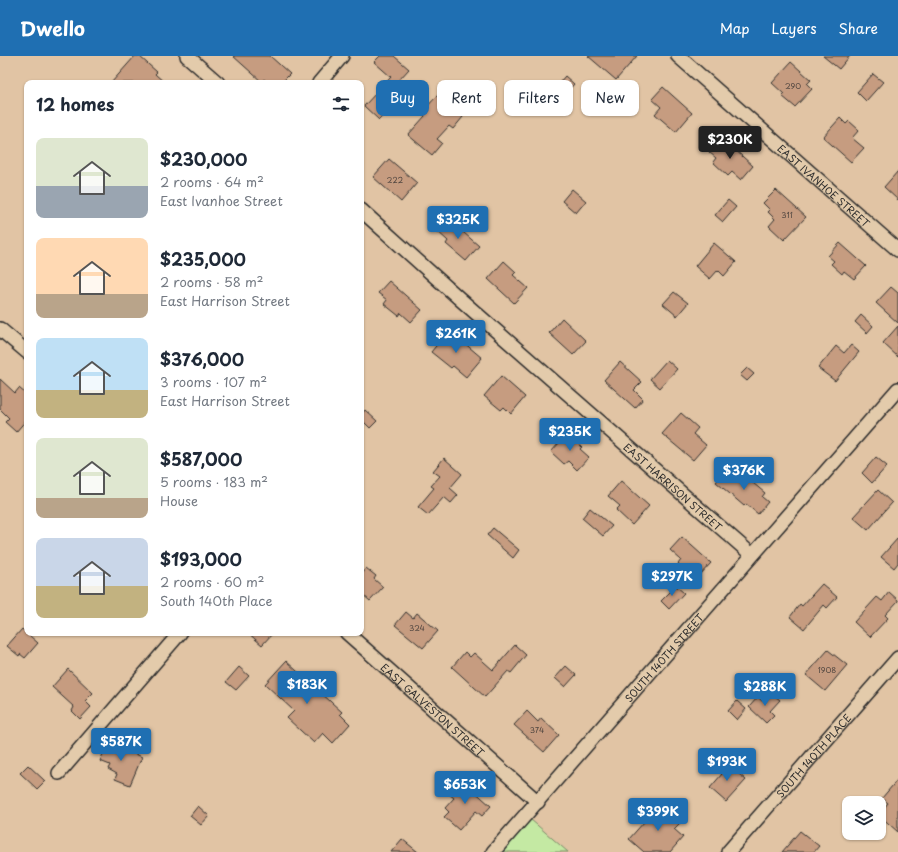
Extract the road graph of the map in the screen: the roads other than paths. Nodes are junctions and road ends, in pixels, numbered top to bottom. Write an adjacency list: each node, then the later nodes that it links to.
1 (187, 56): 4 (street)
2 (342, 56): 5 (street)
3 (678, 56): 7 (street, EAST IVANHOE STREET)
4 (215, 80)
5 (322, 80)
6 (364, 213): 11 (street, EAST HARRISON STREET)
7 (898, 250)
8 (0, 329): 9 (street)
9 (24, 349)
10 (898, 389): 11 (street, SOUTH 140TH STREET)
11 (752, 555): 16 (street, SOUTH 140TH STREET)
12 (177, 636): 15 (street)
13 (350, 636): 16 (street, EAST GALVESTON STREET)
14 (898, 658): 18 (street, SOUTH 140TH PLACE)
15 (59, 773)
16 (538, 802): 17 (street, SOUTH 140TH STREET)
17 (493, 852)
18 (728, 852)

